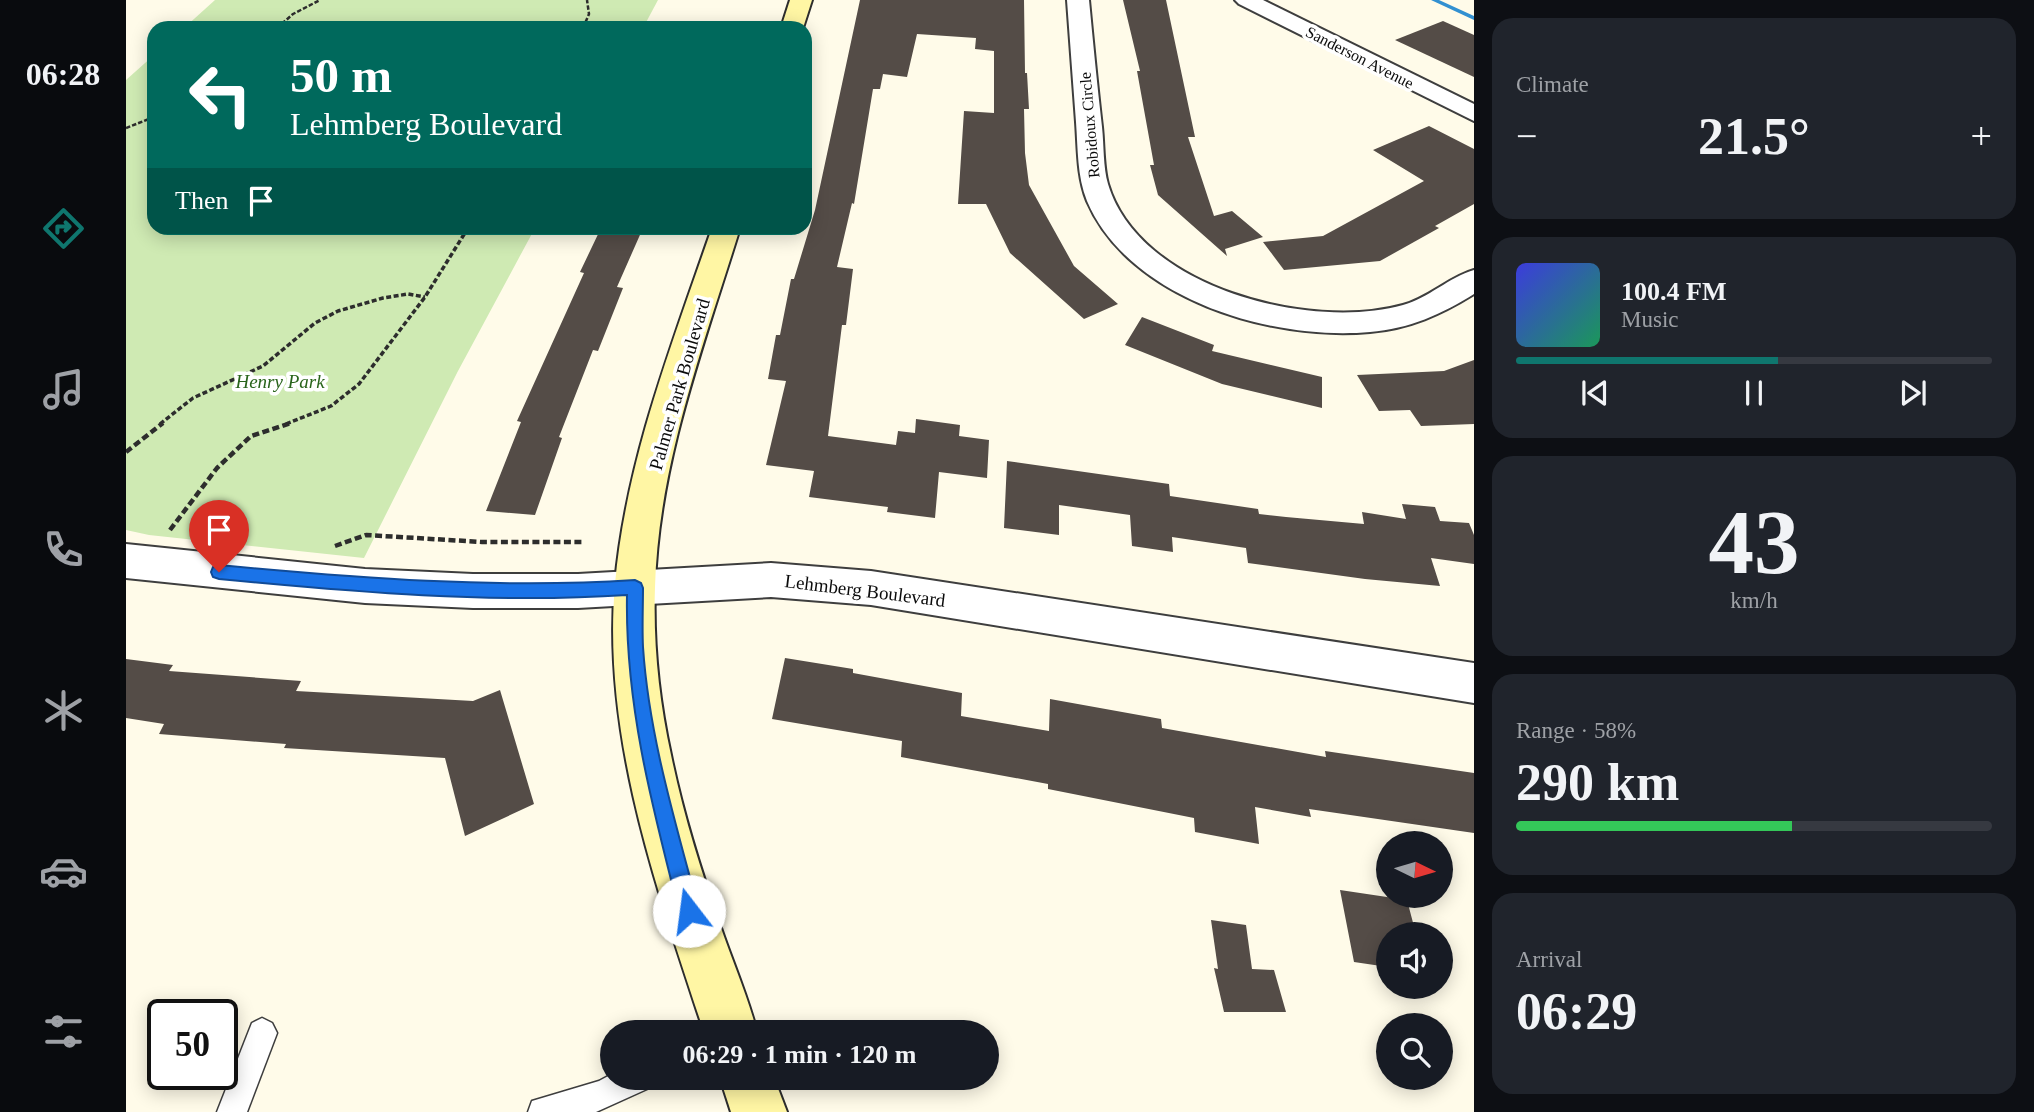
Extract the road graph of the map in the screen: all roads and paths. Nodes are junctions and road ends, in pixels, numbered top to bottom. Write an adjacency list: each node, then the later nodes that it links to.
1 (320, 0): 6 (path)
2 (587, 0): 7 (path)
3 (801, 0): 8 (main road)
4 (1078, 0): 14 (street, Robidoux Circle)
5 (1246, 0): 9 (street, Sanderson Avenue)
6 (285, 21)
7 (586, 21)
8 (794, 21)
9 (1474, 114)
10 (147, 120): 11 (path)
11 (126, 128)
12 (464, 235): 15 (path)
13 (724, 235): 23 (main road, Palmer Park Boulevard)
14 (1474, 280)
15 (425, 297): 16 (path); 18 (path)
16 (126, 452)
17 (159, 529): 18 (path)
18 (170, 530): 19 (path)
19 (180, 532)
20 (583, 542): 21 (path)
21 (333, 546)
22 (126, 561): 23 (street, Lehmberg Boulevard)
23 (635, 588): 24 (street, Lehmberg Boulevard); 25 (main road, Palmer Park Boulevard)
24 (1474, 683)
25 (726, 1020)
26 (262, 1033): 30 (lane)
27 (621, 1090): 29 (lane)
28 (751, 1090): 32 (main road, Palmer Park Boulevard)
29 (605, 1103): 31 (lane)
30 (232, 1112)
31 (544, 1112)
32 (759, 1112)

